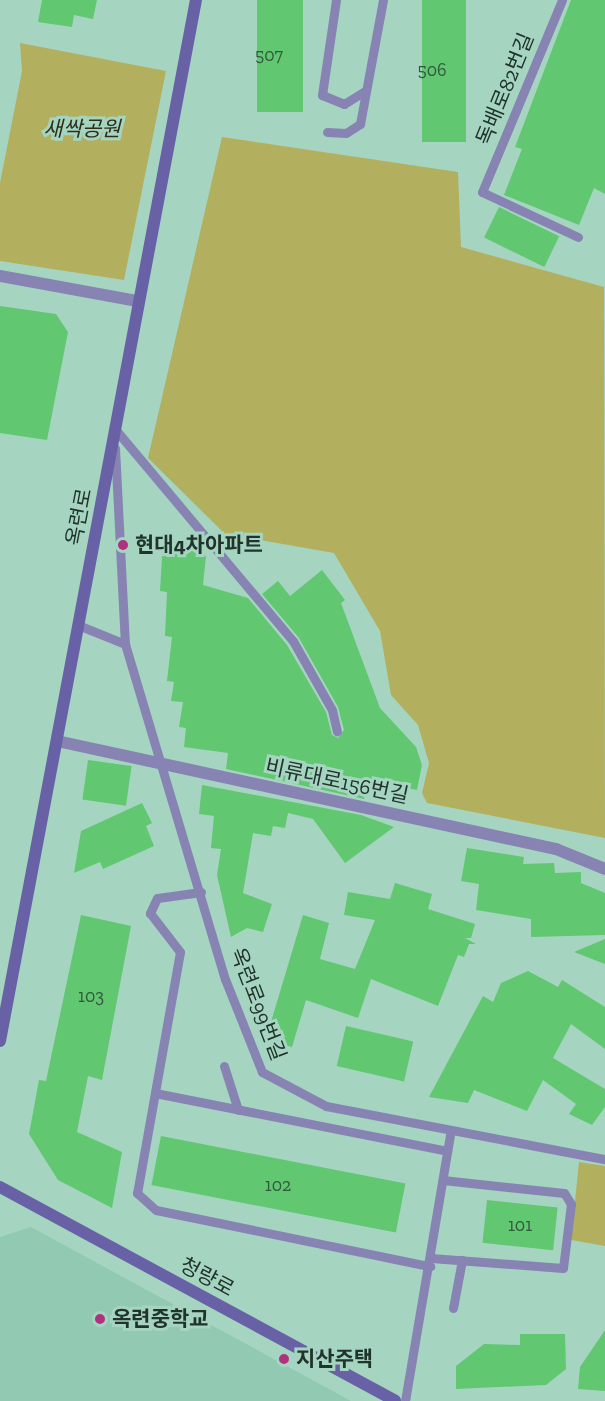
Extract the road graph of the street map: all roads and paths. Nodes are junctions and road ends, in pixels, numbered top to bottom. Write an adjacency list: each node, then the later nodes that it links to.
1 (196, 0): 9 (street, 옥련로)
2 (336, 0): 5 (lane)
3 (382, 0): 5 (lane)
4 (562, 0): 7 (lane, 독배로82번길)
5 (365, 91): 6 (lane)
6 (327, 132)
7 (578, 237)
8 (0, 276): 9 (street)
9 (138, 301): 10 (street, 옥련로)
10 (115, 431): 11 (street, 옥련로); 12 (lane, 옥련로99번길); 13 (lane)
11 (78, 625): 12 (lane); 14 (street, 옥련로)
12 (125, 644): 15 (lane, 옥련로99번길)
13 (337, 731)
14 (57, 741): 15 (street, 비류대로156번길); 18 (street, 옥련로)
15 (164, 763): 16 (street, 비류대로156번길); 17 (lane, 옥련로99번길)
16 (605, 869)
17 (201, 892): 20 (lane); 22 (lane, 옥련로99번길)
18 (0, 1041)
19 (224, 1066): 21 (lane)
20 (155, 1093): 21 (lane); 28 (lane)
21 (238, 1110): 23 (lane)
22 (451, 1130): 23 (lane); 24 (lane, 옥련로99번길)
23 (447, 1151): 25 (lane)
24 (605, 1159)
25 (443, 1180): 27 (lane); 28 (lane)
26 (0, 1187): 30 (street, 청량로)
27 (462, 1260): 28 (lane); 29 (lane)
28 (430, 1262): 31 (lane)
29 (453, 1308)
30 (394, 1401)
31 (405, 1401)

